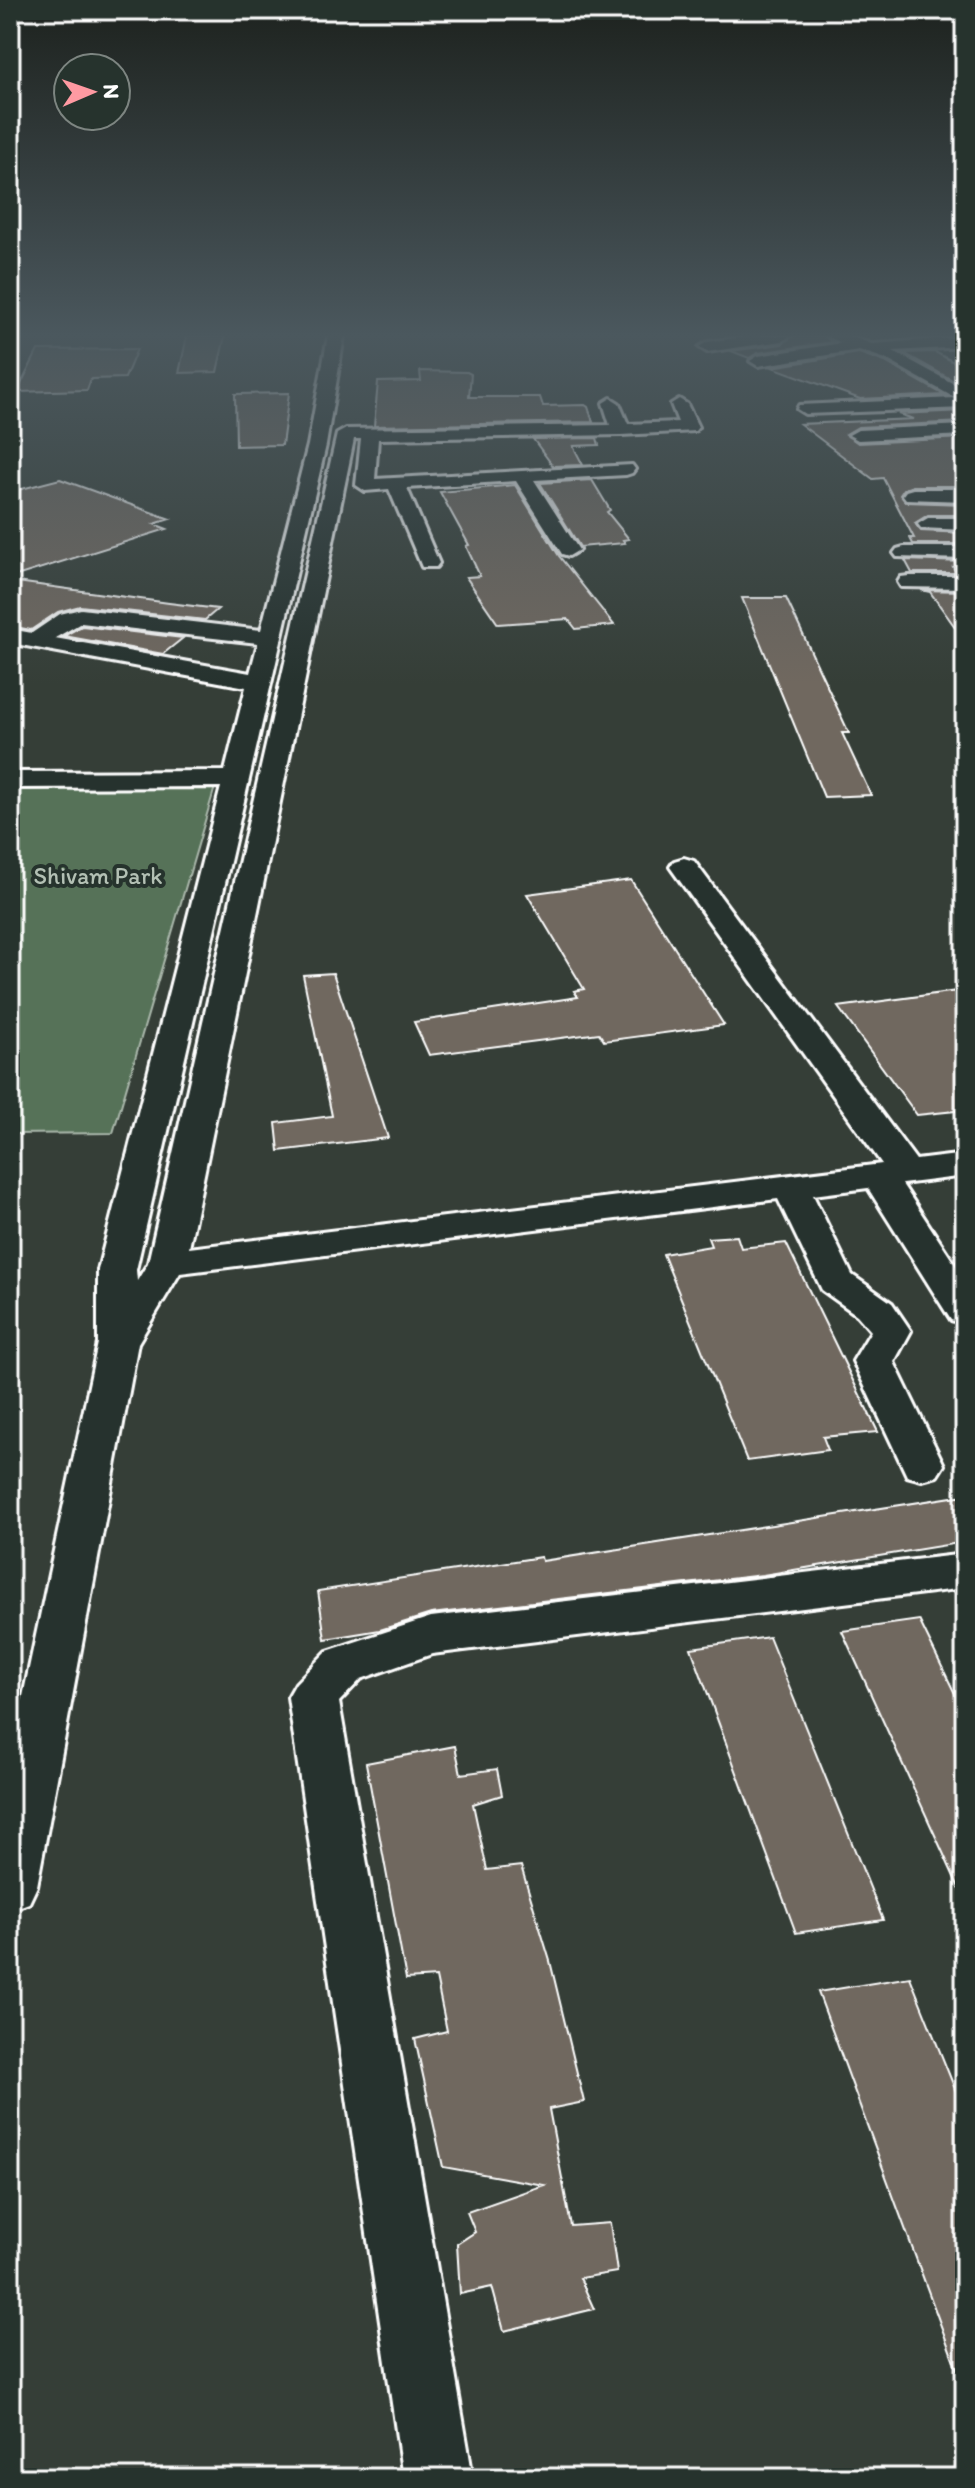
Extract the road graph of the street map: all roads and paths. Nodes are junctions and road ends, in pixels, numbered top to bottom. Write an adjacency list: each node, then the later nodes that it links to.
1 (315, 452): 18 (street)
2 (354, 452): 25 (street)
3 (360, 452): 6 (street)
4 (626, 469): 5 (street)
5 (521, 475): 6 (street); 11 (street)
6 (396, 483): 14 (street)
7 (913, 495): 8 (street)
8 (965, 495)
9 (928, 524): 10 (street)
10 (965, 524)
11 (569, 550)
12 (904, 553): 13 (street)
13 (965, 553)
14 (429, 563)
15 (909, 582): 16 (street)
16 (965, 582)
17 (10, 636): 19 (street)
18 (270, 638): 19 (street); 20 (street)
19 (35, 641): 20 (street)
20 (260, 682): 21 (street)
21 (236, 779): 22 (street); 24 (street)
22 (10, 780)
23 (684, 867): 27 (street)
24 (208, 896): 25 (street); 31 (street)
25 (246, 897): 29 (street)
26 (965, 1165): 27 (street)
27 (893, 1174): 28 (street); 30 (street)
28 (791, 1187): 29 (street); 32 (street)
29 (167, 1263): 31 (street)
30 (965, 1311)
31 (118, 1343): 34 (street)
32 (922, 1465)
33 (965, 1571): 35 (street)
34 (10, 1886)
35 (438, 2478)

